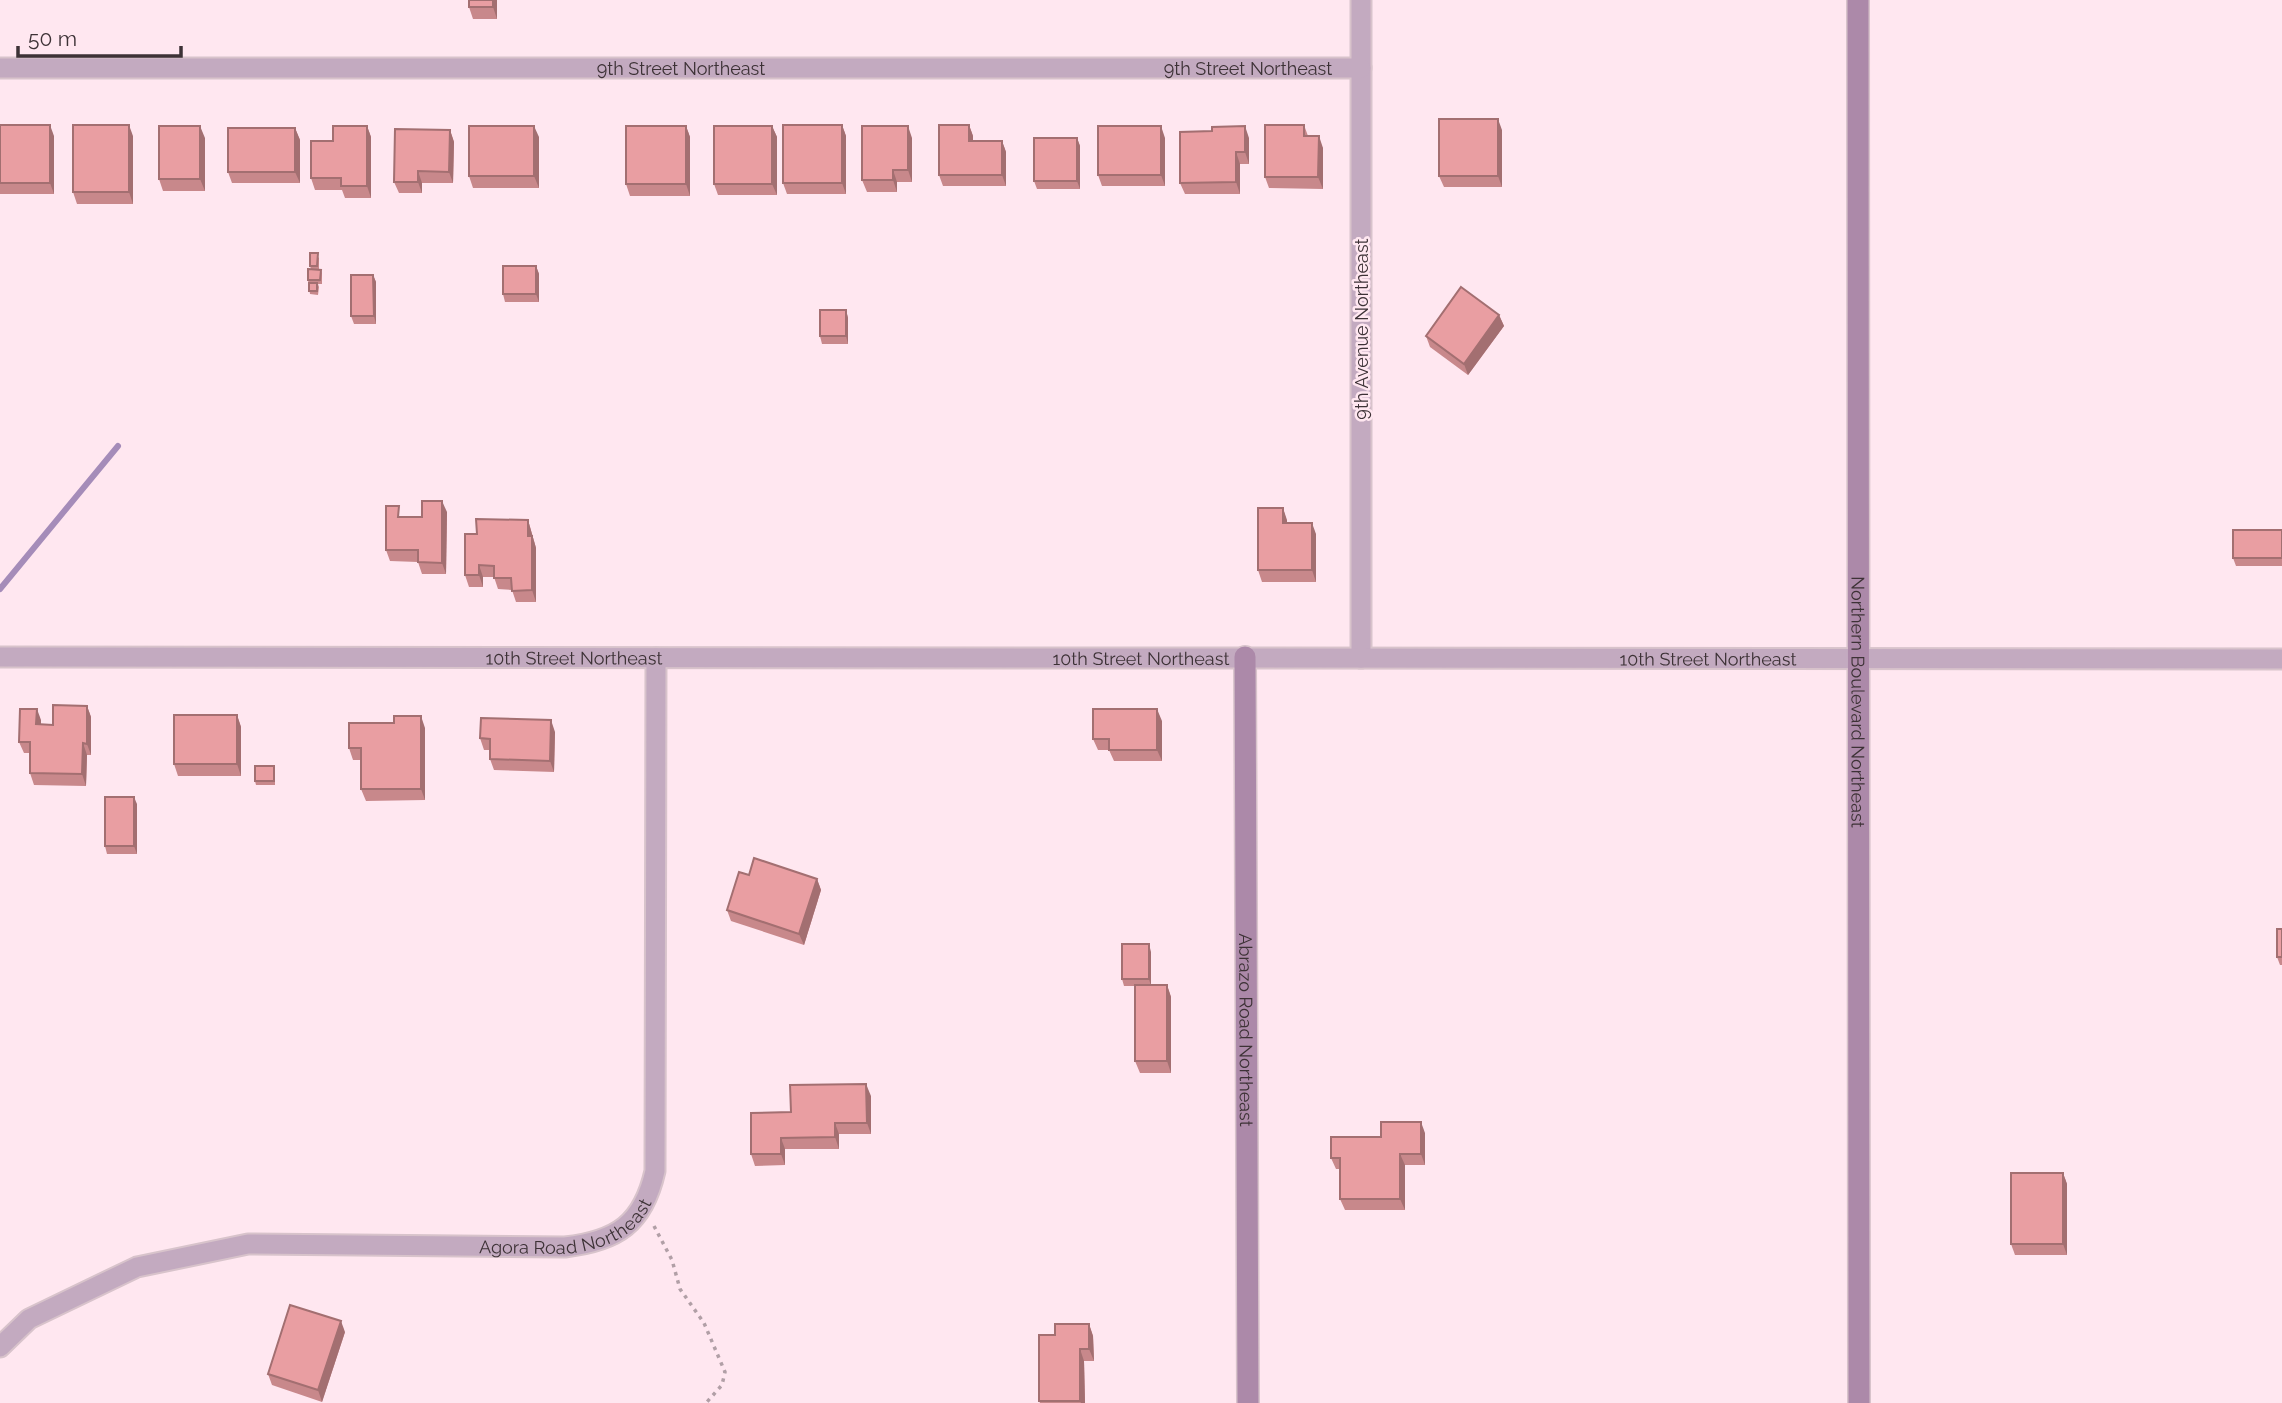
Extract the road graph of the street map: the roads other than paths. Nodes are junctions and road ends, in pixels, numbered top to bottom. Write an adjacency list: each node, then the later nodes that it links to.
1 (1361, 0): 4 (street, 9th Avenue Northeast)
2 (1858, 0): 9 (main road, Northern Boulevard Northeast)
3 (0, 68): 4 (street, 9th Street Northeast)
4 (1361, 68): 8 (street, 9th Avenue Northeast)
5 (0, 657): 6 (street, 10th Street Northeast)
6 (656, 657): 7 (street, 10th Street Northeast); 11 (street, Agora Road Northeast)
7 (1245, 657): 8 (street, 10th Street Northeast); 12 (main road, Abrazo Road Northeast)
8 (1361, 657): 9 (street, 10th Street Northeast)
9 (1857, 658): 10 (street, 10th Street Northeast); 13 (main road, Northern Boulevard Northeast)
10 (2282, 659)
11 (0, 1347)
12 (1248, 1403)
13 (1858, 1403)

